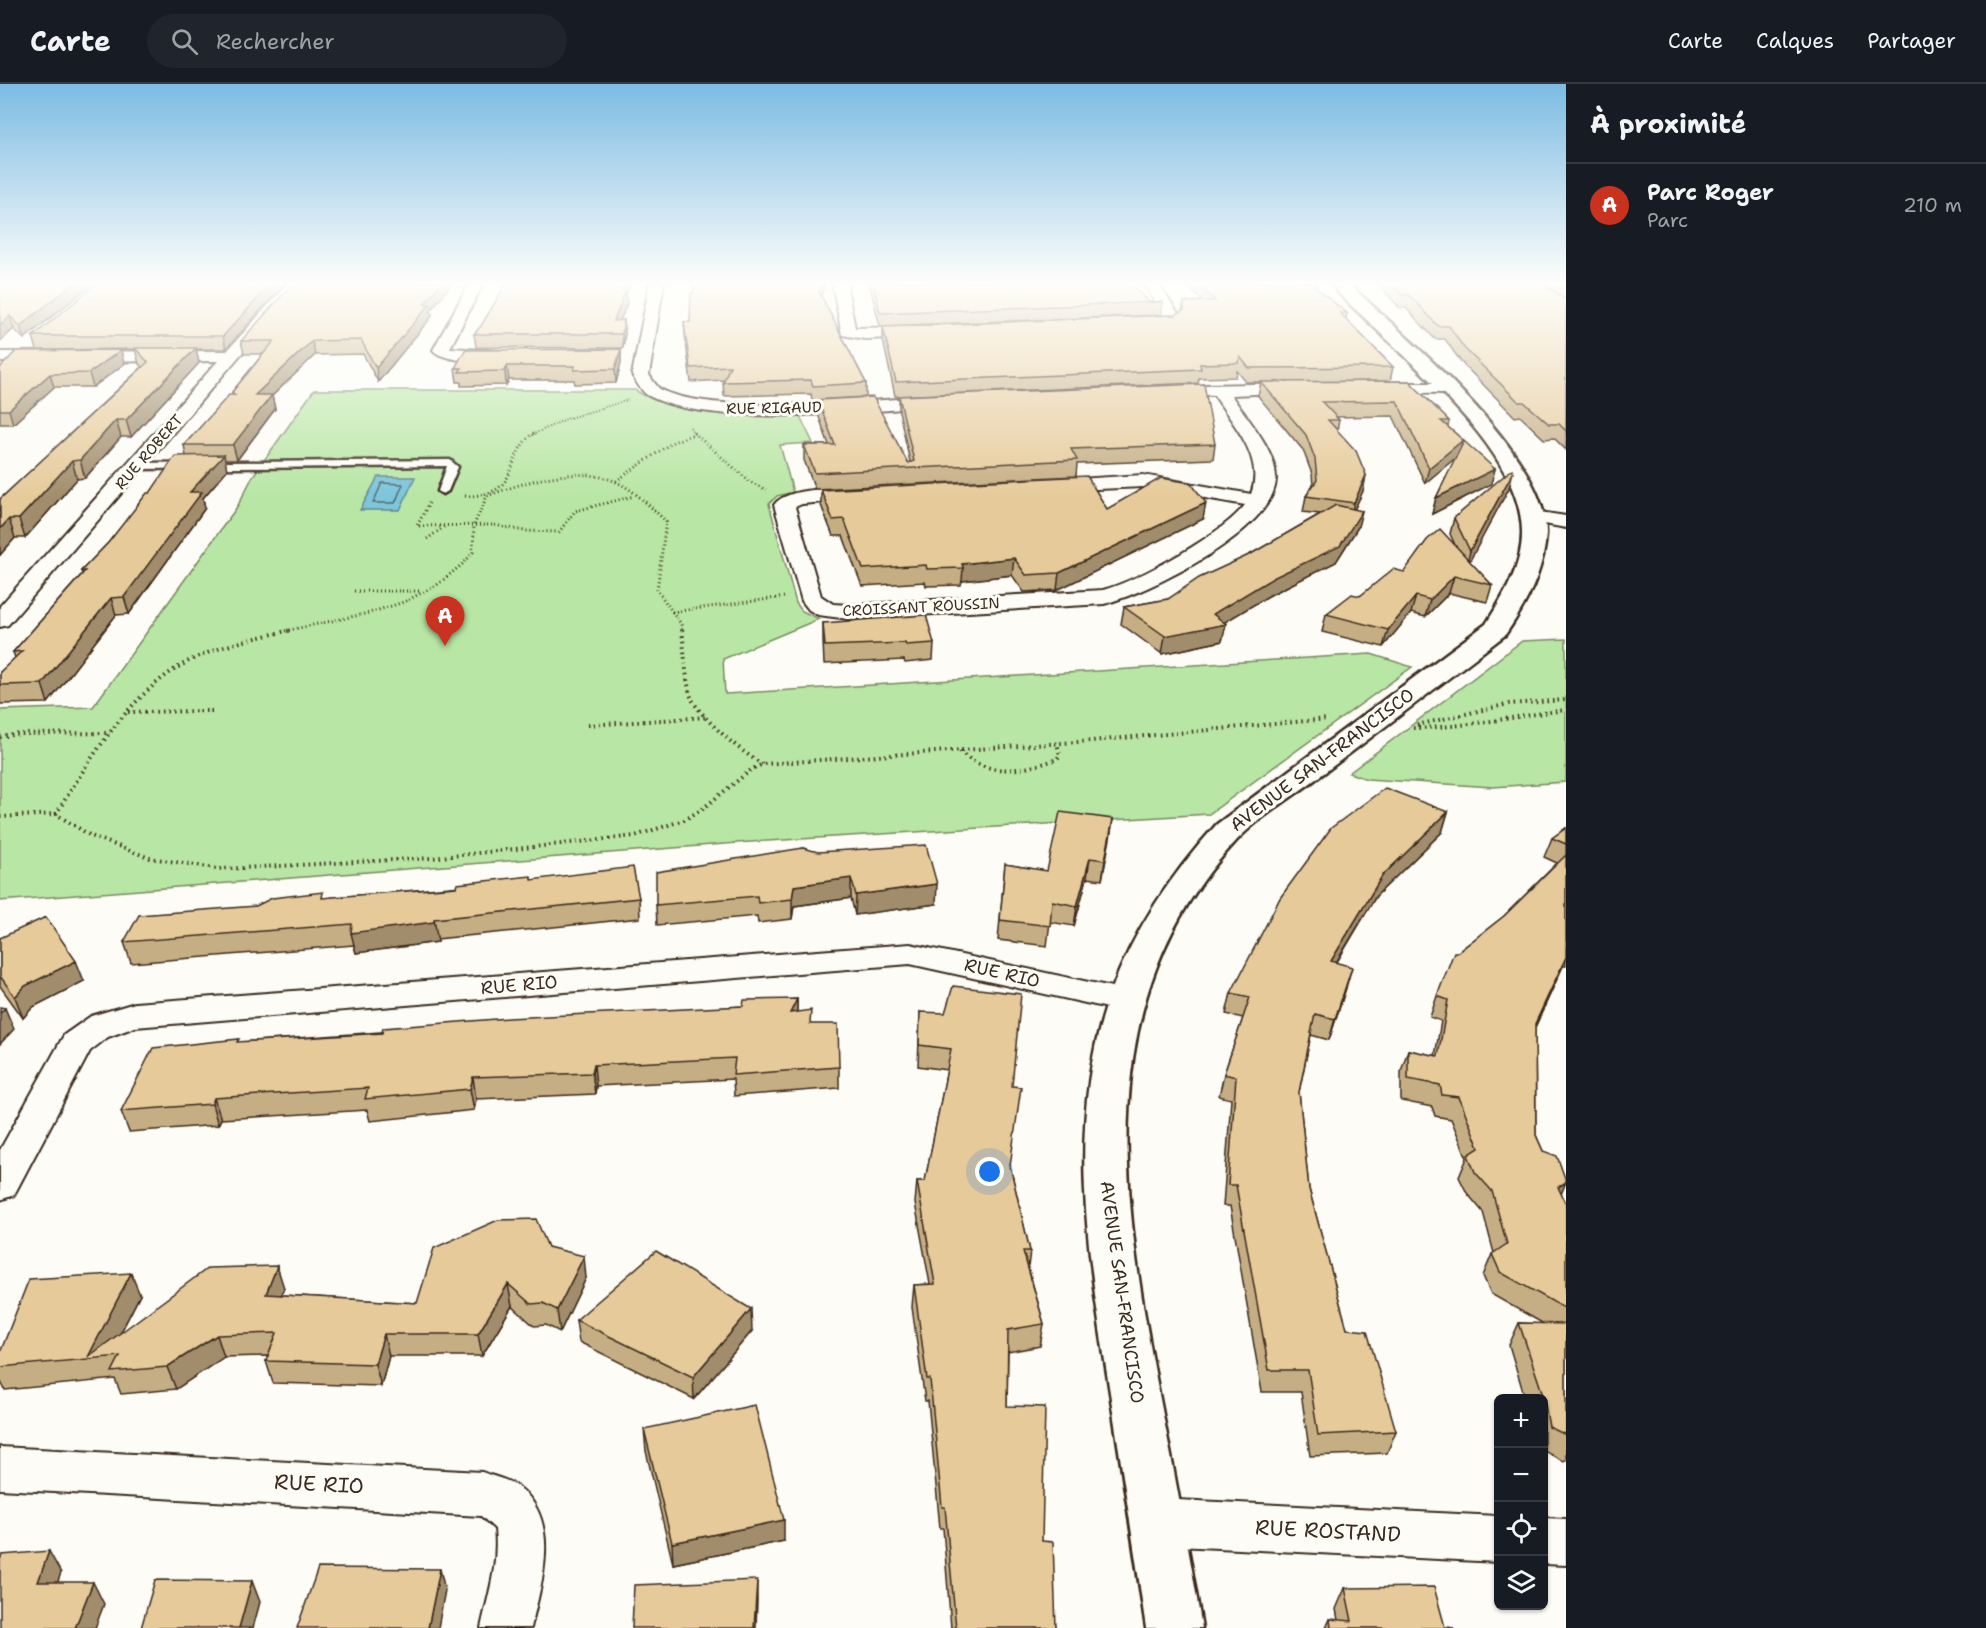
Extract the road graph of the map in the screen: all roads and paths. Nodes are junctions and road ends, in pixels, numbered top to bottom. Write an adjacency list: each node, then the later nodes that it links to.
1 (450, 354): 6 (street)
2 (1411, 354): 11 (street, AVENUE SAN-FRANCISCO)
3 (626, 355): 4 (street)
4 (644, 355): 15 (street, RUE RIGAUD)
5 (232, 356): 7 (street); 18 (street, RUE ROBERT)
6 (521, 356)
7 (8, 357): 8 (street)
8 (0, 369)
9 (1320, 388): 12 (street)
10 (1355, 388): 11 (street)
11 (1446, 388): 28 (street, AVENUE SAN-FRANCISCO)
12 (1219, 389): 13 (street); 27 (street, CROISSANT ROUSSIN)
13 (1184, 391)
14 (634, 399): 25 (path)
15 (962, 400)
16 (690, 421): 17 (path)
17 (694, 434): 19 (path); 21 (path)
18 (137, 466): 22 (lane); 36 (street, RUE ROBERT)
19 (615, 481): 25 (path); 26 (path)
20 (1030, 486): 27 (street)
21 (769, 491)
22 (438, 493): 29 (path)
23 (880, 493): 34 (street)
24 (458, 496): 25 (path)
25 (488, 496): 30 (path)
26 (634, 496): 30 (path); 35 (path)
27 (1258, 501): 34 (street, CROISSANT ROUSSIN)
28 (1556, 521): 51 (street, AVENUE SAN-FRANCISCO)
29 (445, 527): 30 (path); 31 (path)
30 (473, 527): 33 (path)
31 (427, 539)
32 (354, 591): 33 (path)
33 (424, 591): 40 (path)
34 (810, 596): 35 (path)
35 (672, 612): 41 (path)
36 (0, 620)
37 (1566, 700): 38 (path)
38 (1566, 710)
39 (214, 711): 40 (path)
40 (128, 712): 44 (path)
41 (707, 717): 43 (path); 48 (path)
42 (1333, 720): 46 (path)
43 (588, 725)
44 (111, 733): 45 (path); 49 (path)
45 (0, 736)
46 (1057, 743): 47 (path); 47 (path)
47 (960, 750): 48 (path)
48 (763, 764): 49 (path)
49 (56, 814): 50 (path)
50 (0, 817)
51 (1126, 1001): 52 (street, RUE RIO); 54 (street, AVENUE SAN-FRANCISCO)
52 (0, 1185)
53 (0, 1468): 58 (street, RUE RIO)
54 (1157, 1522): 55 (street, RUE ROSTAND); 59 (street, AVENUE SAN-FRANCISCO)
55 (1494, 1539)
56 (1548, 1540): 57 (street)
57 (1566, 1542)
58 (506, 1628)
59 (1174, 1628)

